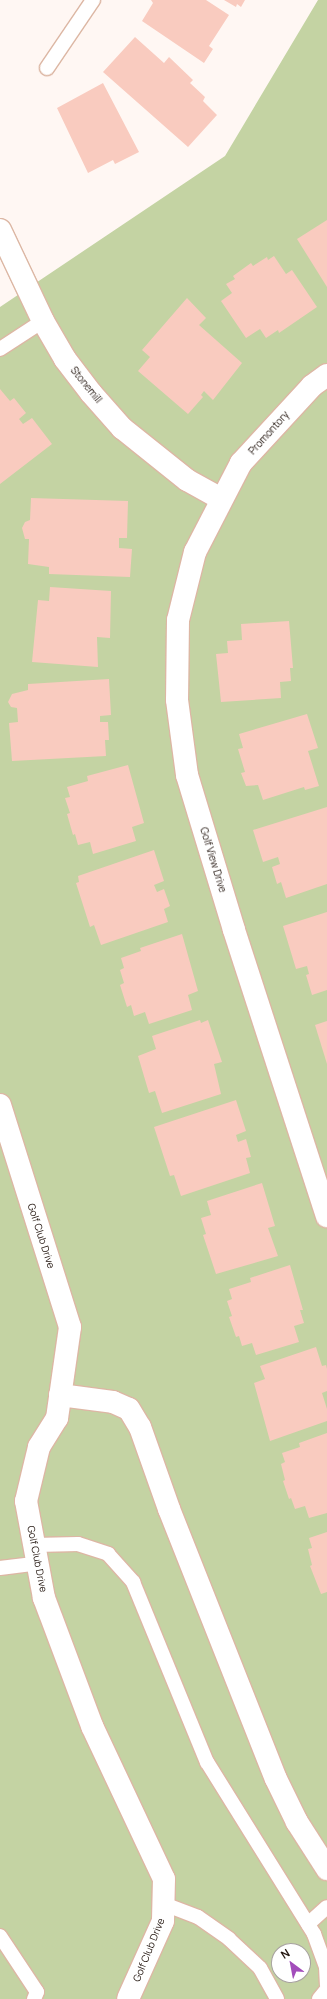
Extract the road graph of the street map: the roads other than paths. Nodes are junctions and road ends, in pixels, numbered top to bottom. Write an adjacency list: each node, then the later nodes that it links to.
1 (93, 0): 2 (lane)
2 (47, 68)
3 (0, 230): 4 (street, Stonemill)
4 (43, 320): 5 (lane); 7 (street, Stonemill)
5 (0, 349)
6 (327, 375): 7 (street, Promontory)
7 (222, 499): 9 (street, Golf View Drive)
8 (0, 1105): 10 (street, Golf Club Drive)
9 (327, 1216)
10 (60, 1395): 11 (street, Golf Club Drive); 13 (street)
11 (36, 1554): 12 (lane); 14 (street, Golf Club Drive); 16 (lane)
12 (0, 1568)
13 (327, 1869)
14 (164, 1904): 21 (street, Golf Club Drive); 22 (lane)
15 (327, 1907): 16 (lane)
16 (308, 1924): 18 (lane)
17 (0, 1936): 20 (lane)
18 (327, 1985)
19 (327, 1989): 23 (lane)
20 (34, 1999)
21 (128, 1999)
22 (277, 1999)
23 (319, 1999)

